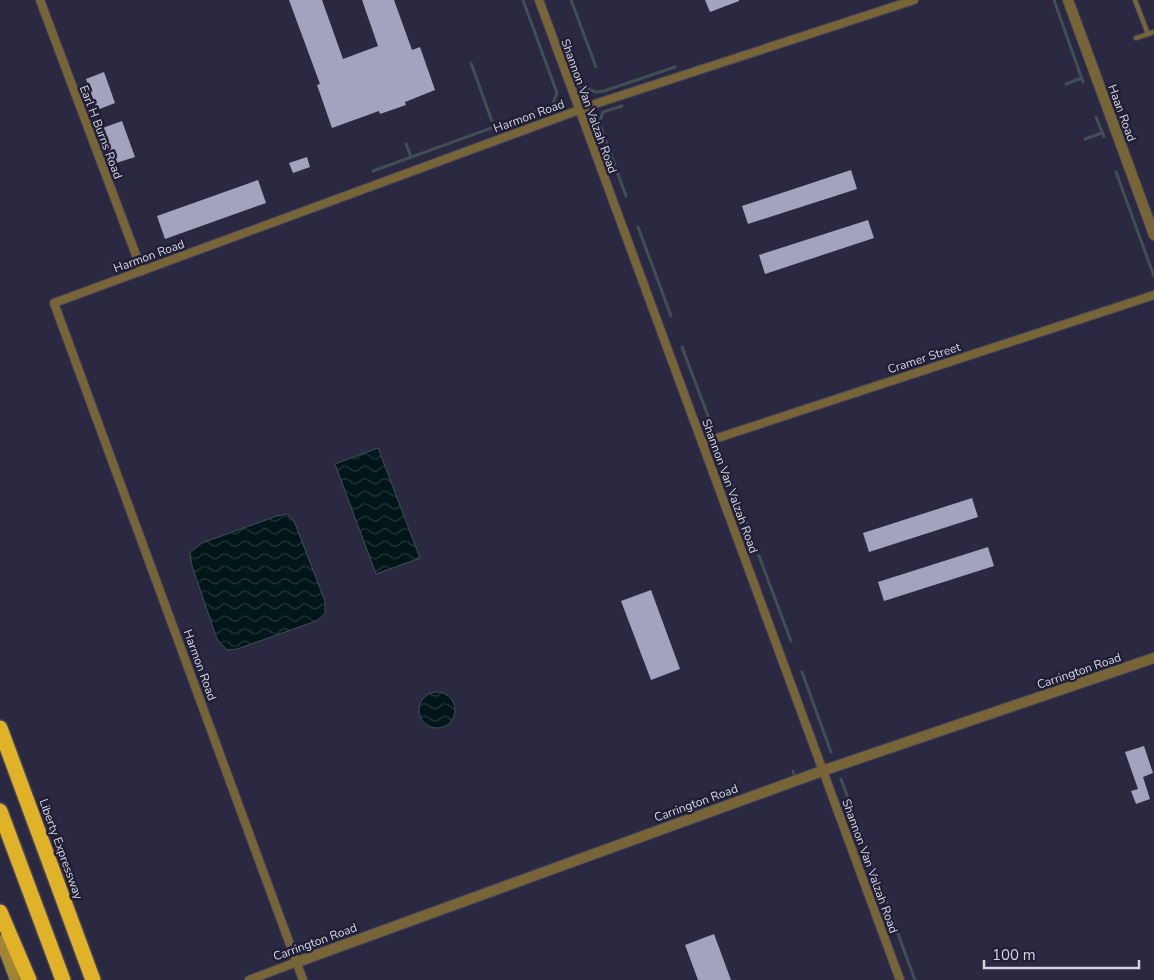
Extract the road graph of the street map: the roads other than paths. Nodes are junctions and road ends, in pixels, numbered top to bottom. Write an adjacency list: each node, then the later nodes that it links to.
1 (40, 0): 11 (street, Earl H Burns Road)
2 (539, 0): 9 (street, Shannon Van Valzah Road)
3 (914, 0): 9 (street, Harmon Road)
4 (1068, 0): 10 (street, Haan Road)
5 (1135, 0): 7 (lane)
6 (1154, 32): 7 (lane)
7 (1148, 34): 8 (lane)
8 (1136, 38)
9 (579, 110): 11 (street, Harmon Road); 13 (street, Shannon Van Valzah Road)
10 (1154, 234)
11 (142, 271): 20 (street, Harmon Road)
12 (1154, 295): 13 (street, Cramer Street)
13 (702, 443): 16 (street, Shannon Van Valzah Road)
14 (1154, 658): 16 (street, Carrington Road)
15 (0, 728): 24 (highway, Liberty Expressway)
16 (822, 771): 20 (street, Carrington Road); 27 (street, Shannon Van Valzah Road)
17 (0, 811): 23 (highway)
18 (0, 912): 22 (highway)
19 (0, 940): 21 (main road)
20 (297, 962): 25 (street, Carrington Road); 26 (street)
21 (14, 980)
22 (29, 980)
23 (63, 980)
24 (94, 980)
25 (249, 980)
26 (303, 980)
27 (900, 980)

